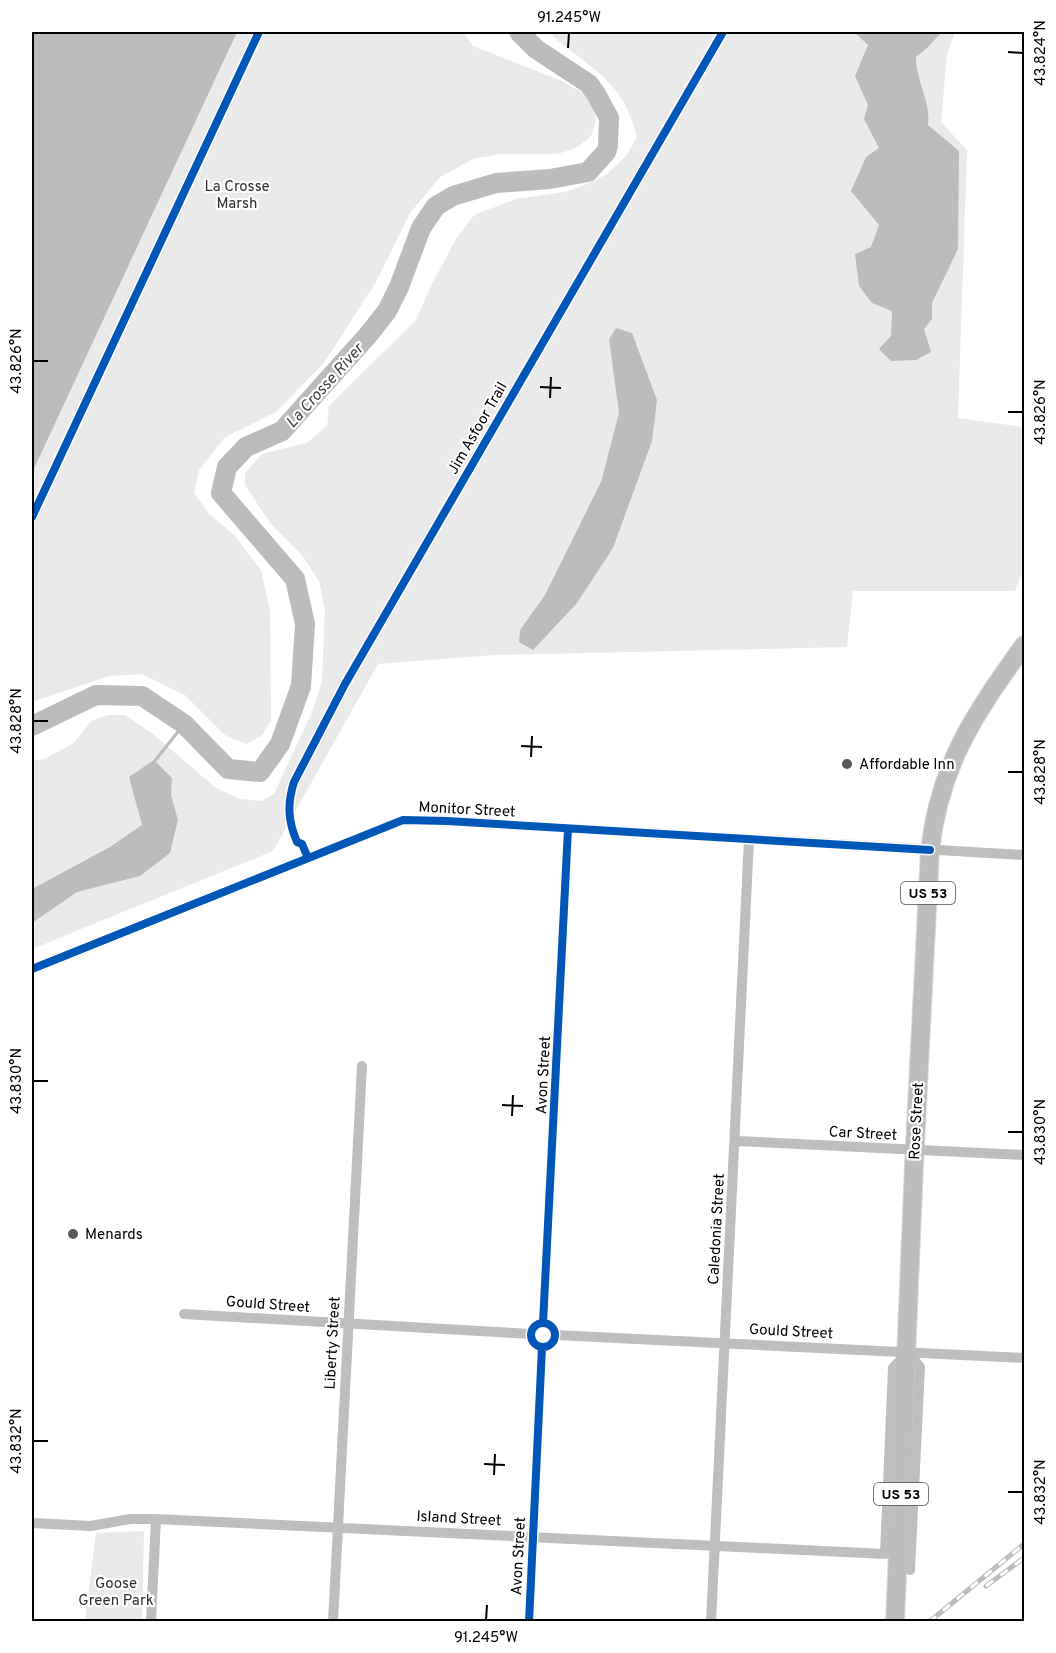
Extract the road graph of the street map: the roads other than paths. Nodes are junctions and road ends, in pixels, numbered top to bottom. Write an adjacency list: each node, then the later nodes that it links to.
1 (1024, 645): 4 (highway, Rose Street / US 53)
2 (568, 829): 3 (street, Monitor Street); 6 (street, Monitor Street); 12 (street, Avon Street)
3 (749, 839): 4 (street, Monitor Street); 8 (street, Caledonia Street)
4 (930, 850): 5 (street, Monitor Street); 9 (highway, Rose Street / US 53)
5 (1024, 855)
6 (32, 969)
7 (362, 1066): 13 (street, Liberty Street)
8 (736, 1142): 9 (street, Car Street); 16 (street, Caledonia Street)
9 (915, 1150): 10 (street, Car Street); 19 (highway, Rose Street / US 53)
10 (1024, 1155)
11 (184, 1314): 13 (street, Gould Street)
12 (543, 1323): 14 (street); 15 (street)
13 (347, 1324): 14 (street, Gould Street); 22 (street, Liberty Street)
14 (531, 1334): 17 (street)
15 (555, 1335): 16 (street, Gould Street); 17 (street)
16 (725, 1343): 19 (street, Gould Street); 24 (street, Caledonia Street)
17 (542, 1347): 23 (street, Avon Street)
18 (1024, 1358): 19 (street, Gould Street)
19 (907, 1359): 24 (street, Island Street); 25 (street); 30 (highway, Rose Street / US 53)
20 (156, 1519): 21 (street, Island Street); 22 (street, Island Street); 26 (street)
21 (32, 1523)
22 (338, 1528): 23 (street, Island Street); 27 (street, Liberty Street)
23 (532, 1537): 24 (street, Island Street); 28 (street, Avon Street)
24 (715, 1546): 29 (street, Caledonia Street)
25 (910, 1570)
26 (151, 1622)
27 (333, 1622)
28 (529, 1622)
29 (711, 1622)
30 (895, 1622)

